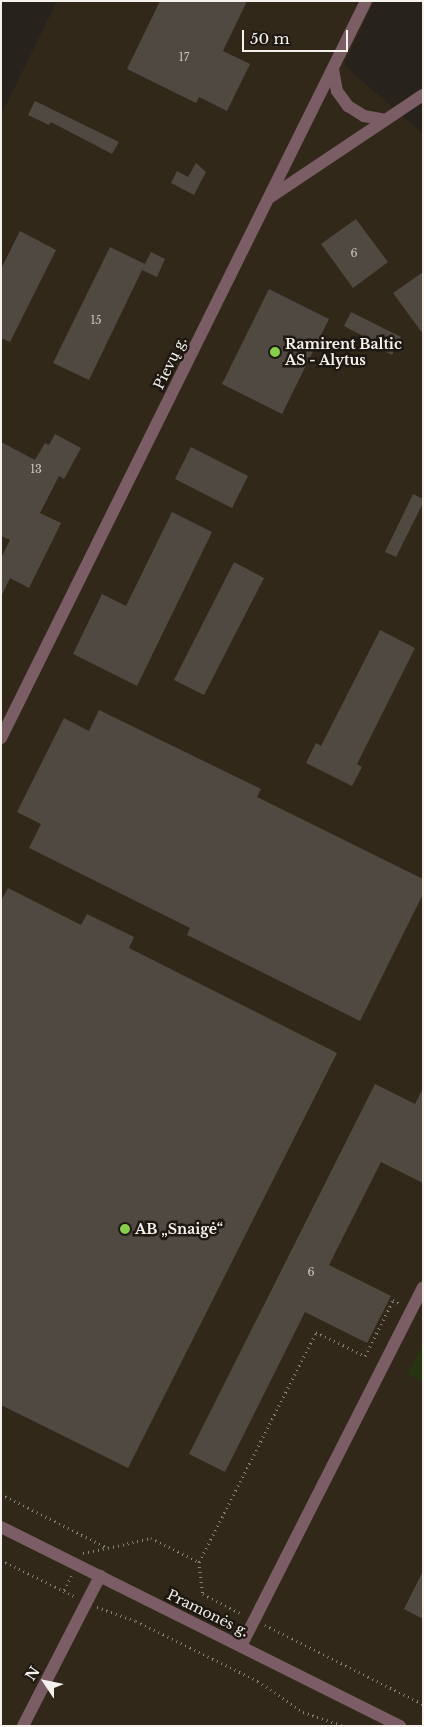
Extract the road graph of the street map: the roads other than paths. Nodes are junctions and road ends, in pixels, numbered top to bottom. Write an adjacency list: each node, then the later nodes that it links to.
1 (366, 1): 2 (street, Pievų g.)
2 (333, 68): 4 (street); 5 (street, Pievų g.)
3 (423, 95): 4 (street)
4 (386, 120): 5 (street)
5 (268, 199): 6 (street, Pievų g.)
6 (1, 738)
7 (423, 1288): 10 (street)
8 (1, 1527): 9 (street, Pramonės g.)
9 (100, 1576): 10 (street, Pramonės g.); 11 (street)
10 (241, 1646): 12 (street, Pramonės g.)
11 (22, 1726)
12 (400, 1726)

